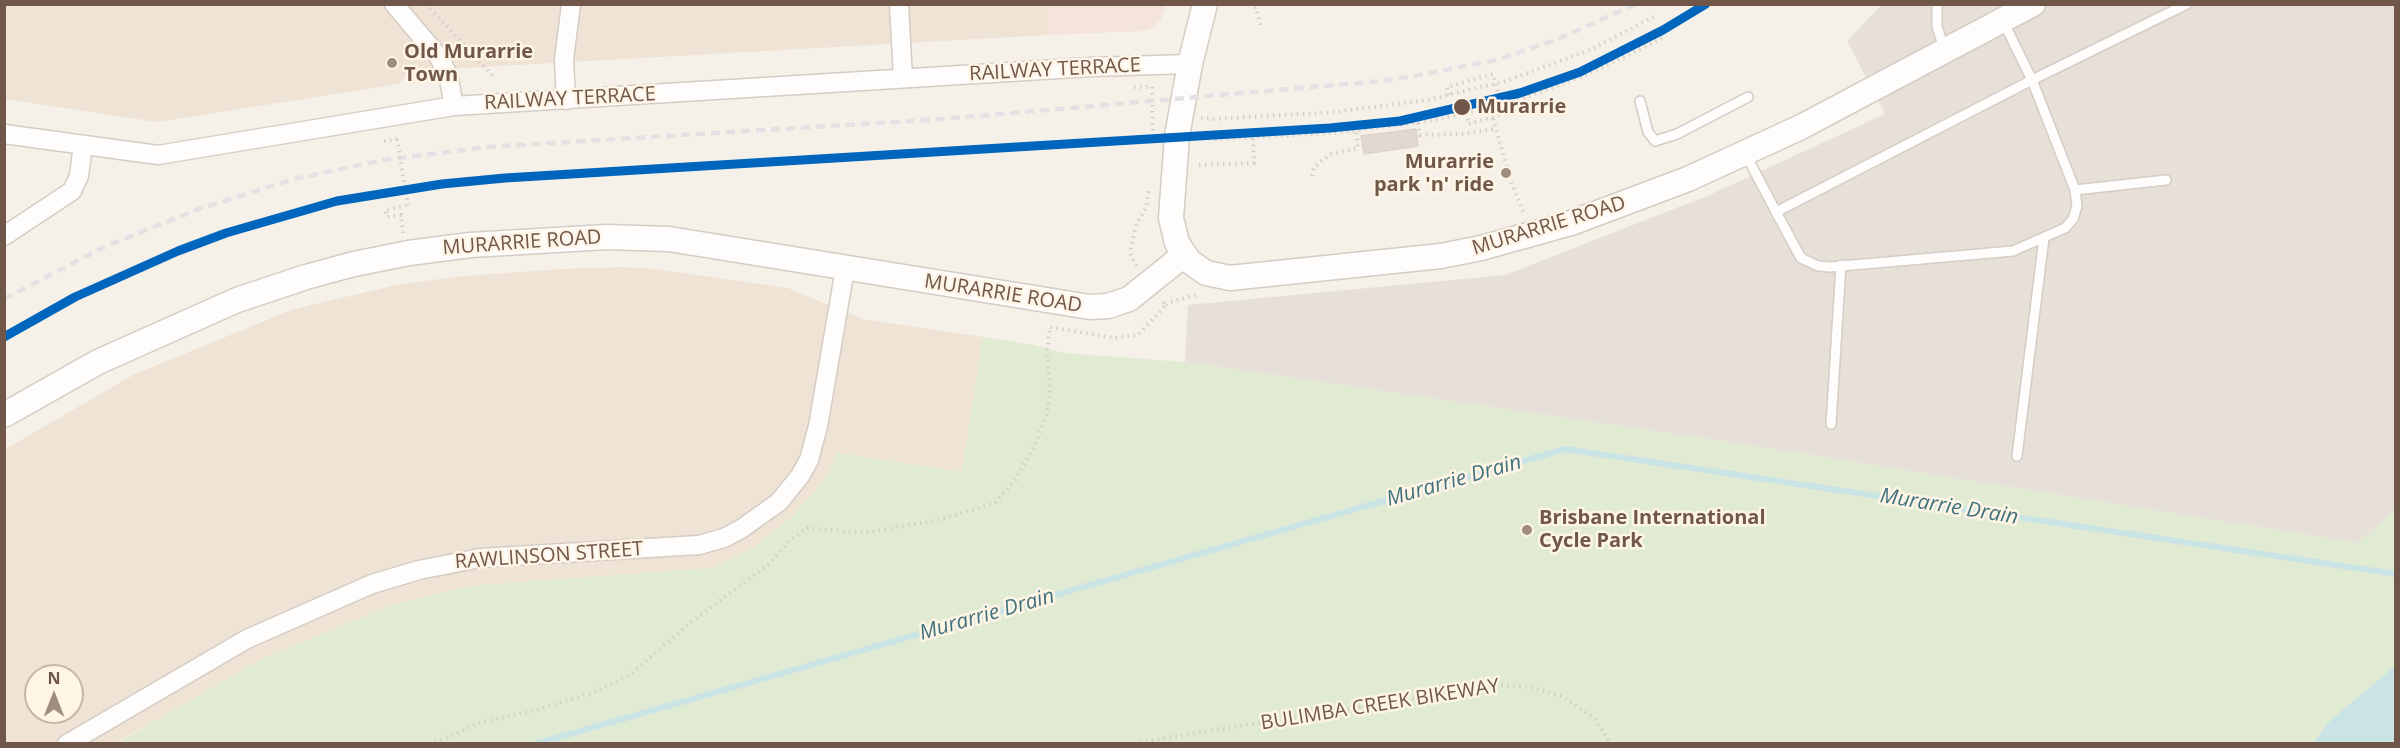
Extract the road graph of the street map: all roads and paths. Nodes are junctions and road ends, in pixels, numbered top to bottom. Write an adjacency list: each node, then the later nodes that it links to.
1 (394, 4): 24 (street)
2 (426, 4): 16 (path)
3 (571, 4): 22 (street)
4 (899, 4): 17 (street)
5 (1204, 4): 15 (street)
6 (1249, 4): 12 (path)
7 (1937, 4): 14 (lane)
8 (2033, 4): 11 (street, MURARRIE ROAD)
9 (2187, 4): 18 (lane)
10 (1657, 15): 20 (path)
11 (2002, 21): 14 (street, MURARRIE ROAD); 18 (lane)
12 (1261, 26)
13 (1663, 38): 25 (path)
14 (1945, 51): 37 (street, MURARRIE ROAD)
15 (1190, 63): 17 (street, RAILWAY TERRACE); 48 (street)
16 (495, 78)
17 (903, 78): 22 (street, RAILWAY TERRACE)
18 (2032, 80): 42 (lane); 44 (lane)
19 (1131, 86): 36 (path)
20 (1449, 94): 26 (path, bridge); 27 (path)
21 (1748, 97): 23 (lane)
22 (566, 100): 24 (street, RAILWAY TERRACE)
23 (1640, 101)
24 (454, 106): 35 (street, RAILWAY TERRACE)
25 (1490, 107): 26 (path); 29 (path)
26 (1466, 113): 28 (path)
27 (1201, 118)
28 (1418, 123): 29 (path); 30 (path)
29 (1496, 129): 43 (path)
30 (1356, 130): 32 (path); 39 (path)
31 (4, 134): 35 (street, RAILWAY TERRACE)
32 (1253, 137): 33 (path); 38 (path)
33 (1215, 140)
34 (384, 141): 45 (path, bridge)
35 (83, 145): 46 (street)
36 (1153, 147)
37 (1744, 153): 44 (lane); 48 (street, MURARRIE ROAD)
38 (1198, 165)
39 (1312, 176)
40 (2166, 180): 42 (lane)
41 (1150, 182): 51 (path)
42 (2074, 190): 47 (lane)
43 (1524, 210)
44 (1776, 212): 49 (lane)
45 (395, 234)
46 (4, 236)
47 (2044, 238): 49 (lane); 55 (lane)
48 (1184, 255): 50 (street, MURARRIE ROAD)
49 (1841, 265): 54 (lane)
50 (845, 269): 53 (street, MURARRIE ROAD); 56 (street, RAWLINSON STREET)
51 (1138, 269)
52 (1161, 300): 57 (path)
53 (4, 415)
54 (1831, 424)
55 (2017, 456)
56 (67, 744)
57 (429, 744)
58 (1128, 744): 59 (path, BULIMBA CREEK BIKEWAY)
59 (1611, 744)

